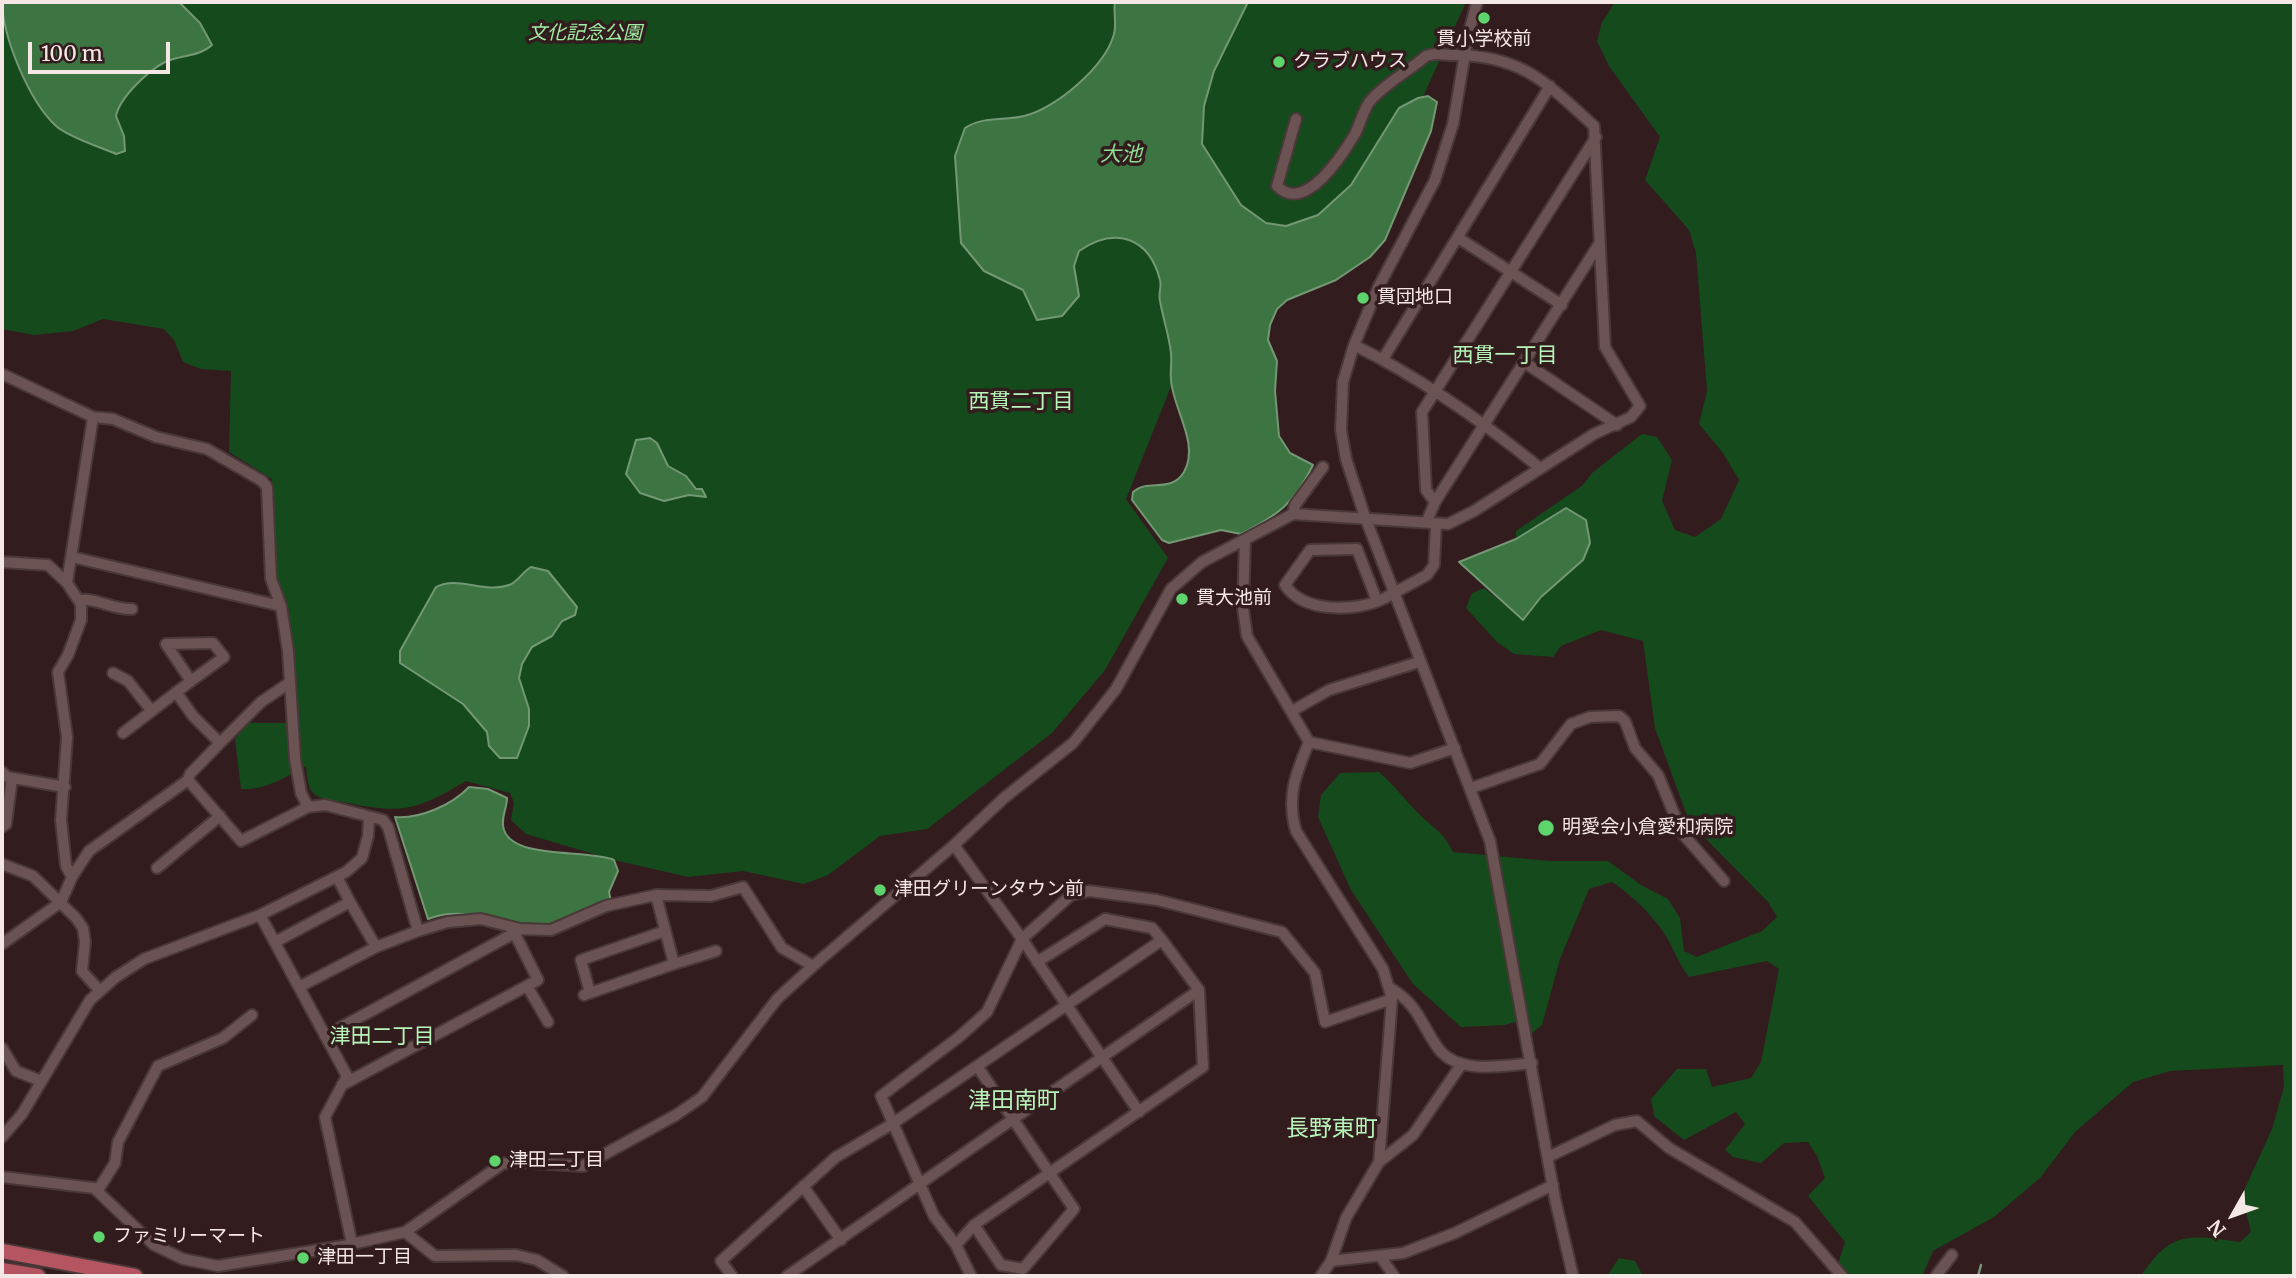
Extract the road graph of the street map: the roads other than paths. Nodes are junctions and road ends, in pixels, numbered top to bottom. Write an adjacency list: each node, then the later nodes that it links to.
1 (1477, 2): 2 (street)
2 (1466, 53): 3 (street); 4 (street); 10 (street)
3 (1550, 86): 5 (street); 6 (street)
4 (1296, 119)
5 (1595, 138): 7 (street); 8 (street)
6 (1460, 239): 8 (street); 11 (street)
7 (1600, 243): 9 (street); 17 (street)
8 (1508, 271): 9 (street); 14 (street)
9 (1562, 305): 12 (street)
10 (1354, 345): 11 (street); 22 (street)
11 (1383, 359): 14 (street)
12 (1524, 362): 16 (street); 17 (street)
13 (2, 374): 15 (street)
14 (1434, 391): 16 (street); 20 (street)
15 (93, 417): 25 (street); 31 (street)
16 (1487, 425): 19 (street); 20 (street)
17 (1617, 425): 19 (street)
18 (1322, 467): 21 (street)
19 (1540, 468): 23 (street)
20 (1435, 502): 23 (street)
21 (1293, 514): 22 (street); 24 (street)
22 (1365, 517): 23 (street); 28 (street)
23 (1431, 523): 28 (street)
24 (1245, 540): 39 (street); 52 (street)
25 (72, 557): 27 (street); 31 (street)
26 (2, 562): 27 (street)
27 (67, 583): 29 (street)
28 (1392, 593): 30 (street); 33 (street)
29 (79, 600): 32 (street); 46 (street)
30 (1377, 601): 30 (street)
31 (281, 606): 36 (street)
32 (132, 609)
33 (1419, 662): 39 (street); 43 (street)
34 (113, 673): 38 (street)
35 (191, 681): 35 (street); 37 (street)
36 (289, 683): 42 (street); 48 (street)
37 (176, 692): 38 (street); 42 (street)
38 (151, 710): 40 (street)
39 (1292, 711): 41 (street)
40 (123, 733)
41 (1309, 742): 43 (street); 78 (street)
42 (220, 743): 45 (street)
43 (1455, 748): 47 (street)
44 (7, 775): 46 (street); 51 (street)
45 (188, 780): 49 (street); 55 (street)
46 (65, 787): 55 (street)
47 (1471, 788): 57 (street); 85 (street)
48 (308, 807): 49 (street); 50 (street)
49 (220, 816): 54 (street)
50 (369, 817): 56 (street); 62 (street)
51 (2, 827)
52 (954, 845): 65 (street); 73 (street)
53 (2, 864): 59 (street)
54 (158, 868)
55 (72, 877): 59 (street)
56 (337, 877): 60 (street); 61 (street)
57 (1724, 881)
58 (656, 895): 63 (street); 64 (street); 73 (street)
59 (61, 902): 68 (street); 77 (street)
60 (350, 902): 67 (street); 69 (street)
61 (260, 915): 67 (street); 77 (street)
62 (418, 931): 63 (street); 69 (street)
63 (517, 931): 74 (street); 82 (street)
64 (665, 931): 72 (street); 72 (street)
65 (1022, 939): 71 (street); 78 (street); 92 (street)
66 (1162, 940): 71 (street); 76 (street); 79 (street)
67 (275, 942): 75 (street)
68 (2, 944)
69 (376, 947): 75 (street)
70 (716, 951): 72 (street)
71 (1037, 962): 79 (street)
72 (674, 964)
73 (813, 966): 103 (street)
74 (527, 986): 81 (street); 89 (street)
75 (299, 987): 82 (street)
76 (1199, 990): 84 (street); 90 (street)
77 (100, 991): 88 (street)
78 (1391, 994): 86 (street); 95 (street)
79 (1067, 1007): 84 (street); 87 (street)
80 (252, 1014): 101 (street)
81 (548, 1023)
82 (326, 1035): 89 (street)
83 (2, 1048): 88 (street)
84 (1102, 1057): 90 (street); 91 (street)
85 (1532, 1063): 86 (street); 94 (street)
86 (1461, 1065): 95 (street)
87 (977, 1066): 91 (street); 92 (street)
88 (41, 1081): 93 (street)
89 (342, 1085): 105 (street)
90 (1139, 1112): 96 (street)
91 (1014, 1119): 96 (street); 98 (street)
92 (892, 1124): 98 (street); 100 (street)
93 (3, 1134)
94 (1548, 1157): 99 (street); 121 (street)
95 (1379, 1162): 110 (street)
96 (1050, 1171): 102 (street); 102 (street)
97 (2, 1177): 101 (street)
98 (919, 1185): 104 (street); 106 (street)
99 (1553, 1185): 109 (street); 120 (street)
100 (803, 1186): 104 (street); 115 (street)
101 (98, 1190): 105 (street)
102 (974, 1225): 106 (street)
103 (405, 1232): 105 (street); 114 (street)
104 (841, 1240): 116 (street)
105 (352, 1244)
106 (956, 1245): 117 (street)
107 (2, 1251): 113 (main road)
108 (1952, 1255): 122 (street)
109 (1380, 1256): 110 (street); 119 (street)
110 (1331, 1261): 118 (street)
111 (2, 1270): 112 (main road)
112 (38, 1276)
113 (135, 1276)
114 (563, 1276)
115 (732, 1276)
116 (787, 1276)
117 (971, 1276)
118 (1321, 1276)
119 (1394, 1276)
120 (1573, 1276)
121 (1842, 1276)
122 (1936, 1276)

